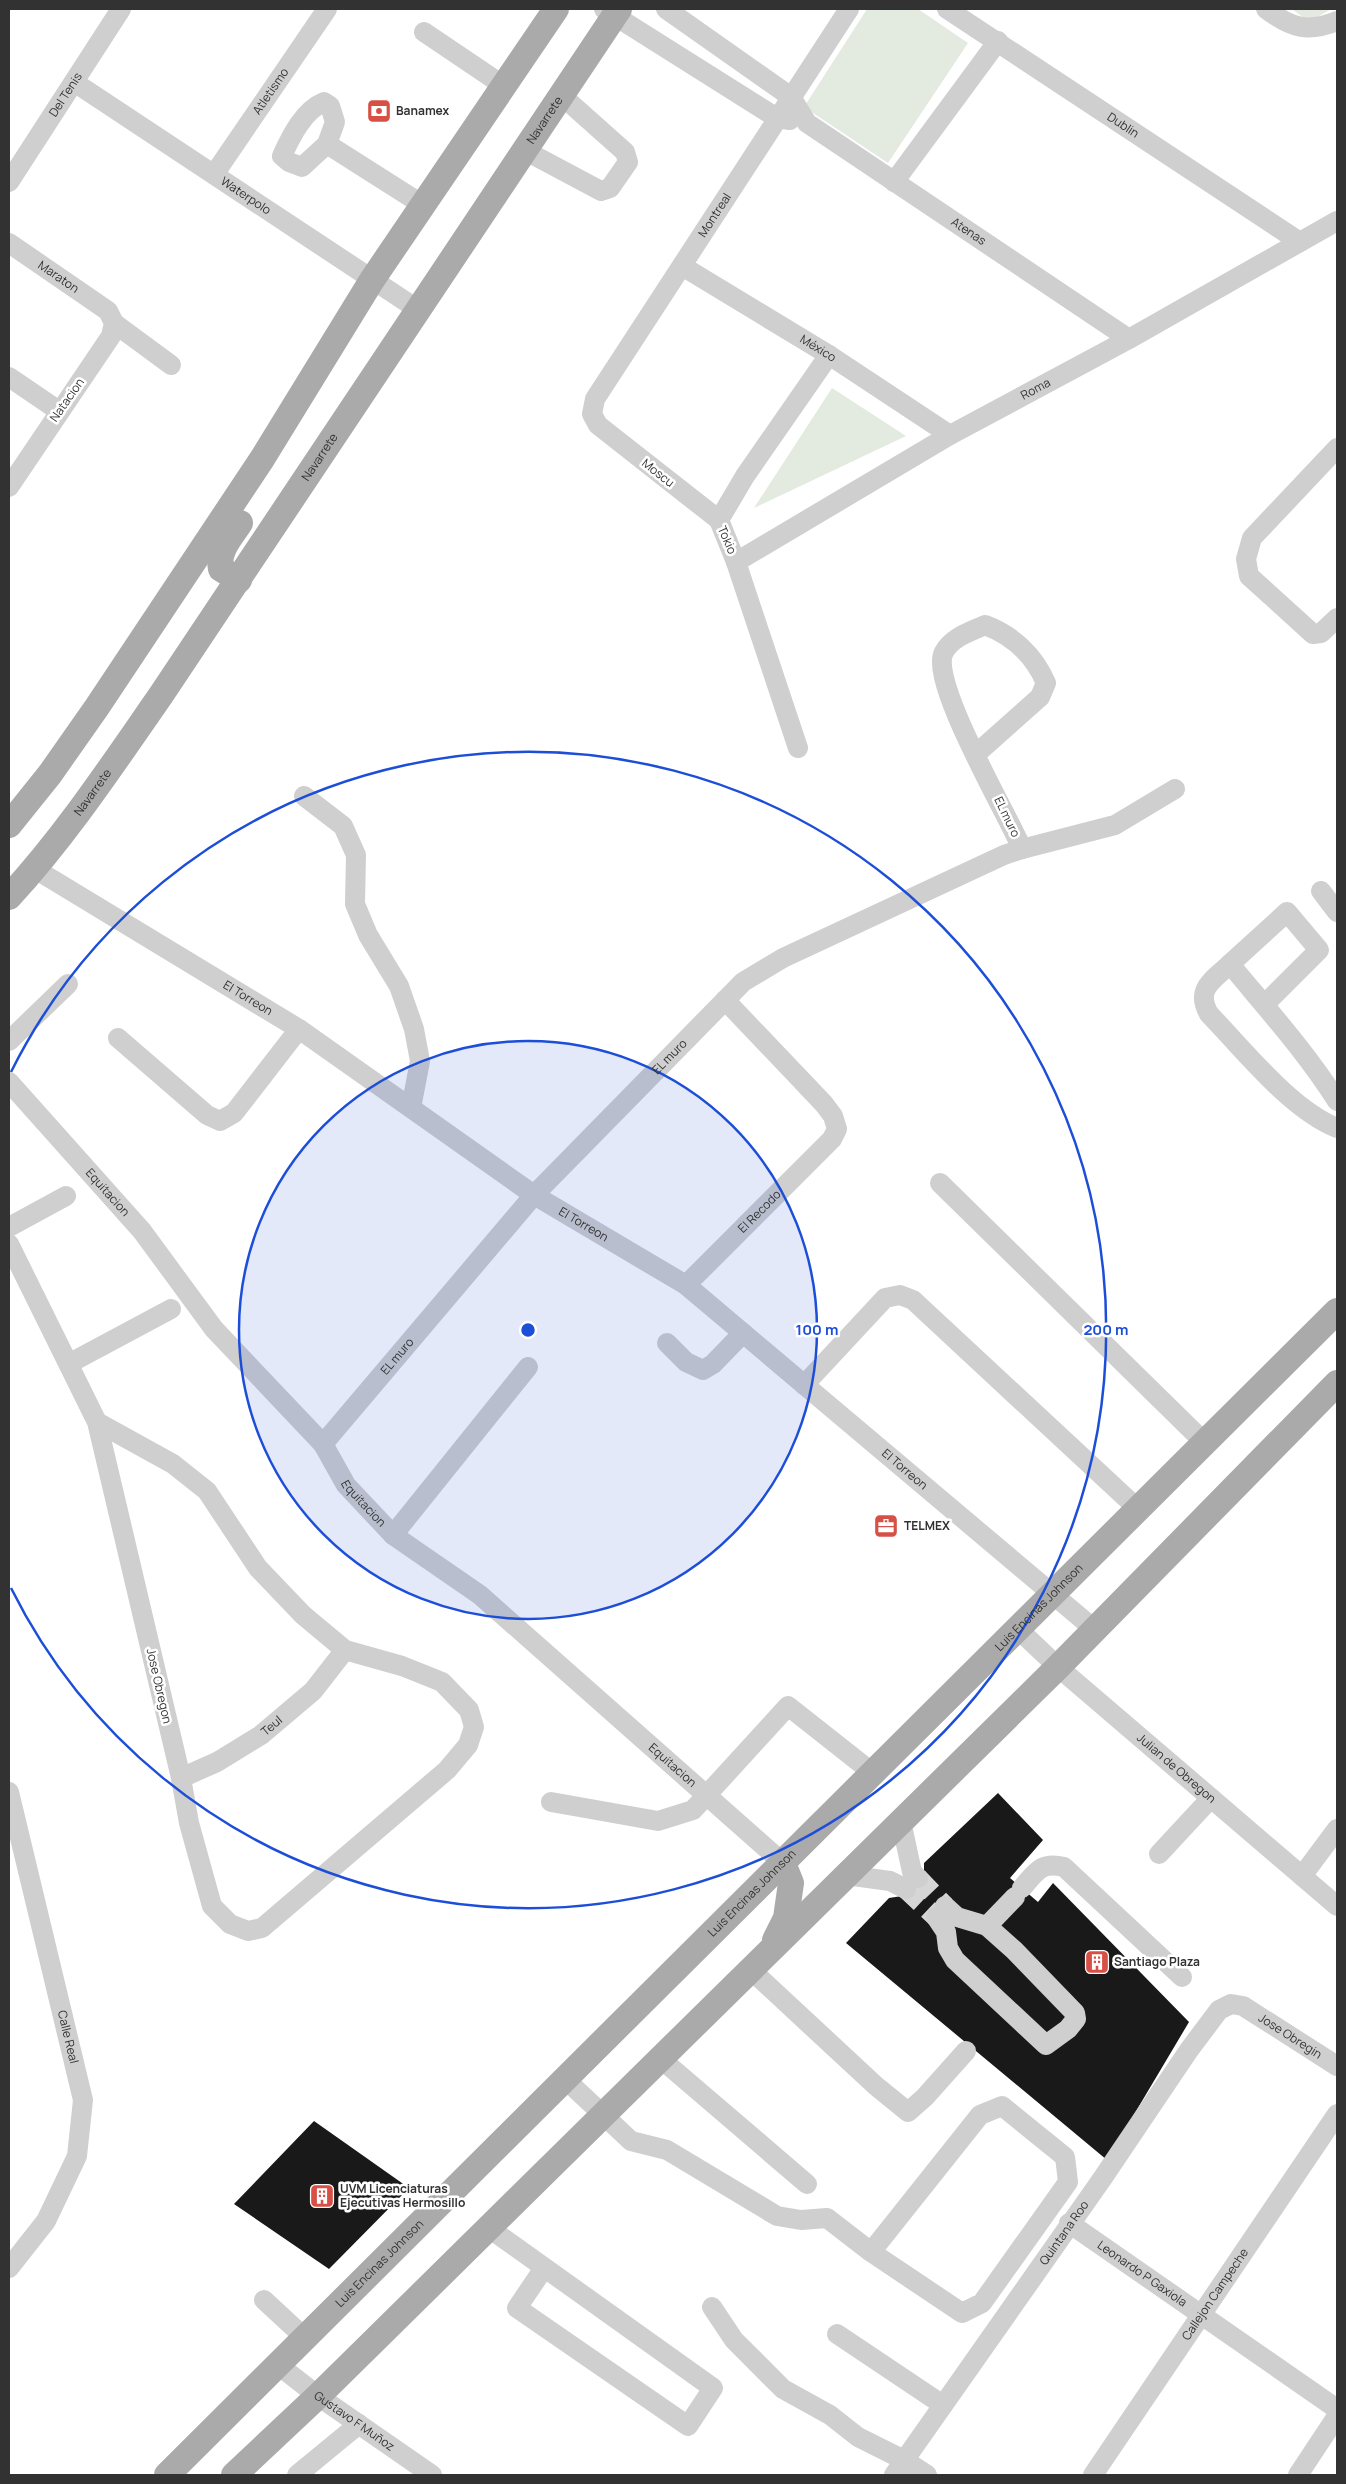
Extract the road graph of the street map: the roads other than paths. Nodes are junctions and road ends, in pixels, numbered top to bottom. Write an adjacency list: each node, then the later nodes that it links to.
1 (121, 9): 12 (street, Del Tenis)
2 (327, 9): 20 (street, Atletismo)
3 (556, 9): 13 (main road)
4 (666, 9): 15 (street, Atenas)
5 (849, 9): 15 (street, Montreal)
6 (947, 9): 11 (street, Dublin)
7 (1266, 9): 9 (street)
8 (612, 11): 14 (main road, Navarrete); 16 (street, Atenas)
9 (1337, 21)
10 (424, 32): 13 (street)
11 (998, 41): 22 (street); 25 (street, Dublin)
12 (74, 82): 20 (street, Waterpolo); 21 (street, Del Tenis)
13 (504, 86): 23 (main road)
14 (561, 95): 19 (main road, Navarrete); 19 (street)
15 (791, 97): 16 (street, Montreal); 17 (street, Atenas)
16 (777, 118): 17 (street, Atenas); 27 (street, Montreal)
17 (807, 123): 22 (street, Atenas)
18 (327, 144): 23 (street)
19 (524, 150): 29 (main road, Navarrete)
20 (215, 173): 28 (street, Waterpolo)
21 (9, 182)
22 (894, 182): 31 (street, Atenas)
23 (423, 205): 28 (main road)
24 (1337, 221): 25 (street, Roma)
25 (1300, 242): 31 (street, Roma)
26 (9, 243): 30 (street, Maraton)
27 (682, 266): 32 (street, México); 36 (street, Montreal)
28 (372, 280): 29 (street, Waterpolo); 39 (main road)
29 (417, 309): 43 (main road, Navarrete)
30 (111, 317): 33 (street, Maraton); 35 (street, Natacion)
31 (1129, 339): 37 (street, Roma)
32 (829, 355): 37 (street, México); 41 (street, Tokio)
33 (171, 365)
34 (9, 376): 35 (street)
35 (59, 411): 40 (street, Natacion)
36 (598, 425): 41 (street, Moscu)
37 (950, 435): 42 (street, Roma)
38 (1337, 448): 44 (street)
39 (262, 459): 43 (main road); 49 (main road)
40 (9, 487)
41 (719, 520): 42 (street, Tokio)
42 (736, 562): 45 (street, Tokio)
43 (239, 580): 51 (main road, Navarrete)
44 (1337, 618)
45 (798, 748)
46 (976, 754): 46 (street, EL muro); 50 (street, EL muro)
47 (1175, 789): 50 (street)
48 (304, 796): 64 (street)
49 (9, 825)
50 (1022, 849): 57 (street, EL muro)
51 (35, 869): 53 (main road, Navarrete); 59 (street, El Torreon)
52 (1320, 891): 54 (street)
53 (9, 897)
54 (1337, 912)
55 (1230, 964): 58 (street); 58 (street); 65 (street)
56 (68, 984): 61 (street)
57 (725, 1000): 67 (street, EL muro); 71 (street, El Recodo)
58 (1264, 1005): 63 (street)
59 (299, 1029): 60 (street); 64 (street, El Torreon)
60 (118, 1038)
61 (9, 1041)
62 (9, 1082): 82 (street, Equitacion)
63 (1337, 1101)
64 (411, 1108): 67 (street, El Torreon)
65 (1337, 1128)
66 (940, 1182): 81 (street)
67 (534, 1195): 71 (street, El Torreon); 82 (street, EL muro)
68 (66, 1196): 69 (street)
69 (9, 1227)
70 (9, 1244): 76 (street, Jose Obregon)
71 (686, 1286): 74 (street, El Torreon)
72 (171, 1309): 76 (street)
73 (1337, 1311): 81 (main road, Luis Encinas Johnson)
74 (743, 1334): 75 (street); 79 (street, El Torreon)
75 (667, 1343)
76 (70, 1363): 80 (street, Jose Obregon)
77 (528, 1367): 84 (street)
78 (1337, 1383): 87 (main road)
79 (804, 1385): 83 (street); 85 (street, El Torreon)
80 (98, 1422): 88 (street); 91 (street, Jose Obregon)
81 (1205, 1443): 83 (main road, Luis Encinas Johnson)
82 (323, 1444): 84 (street, Equitacion)
83 (1138, 1509): 85 (main road, Luis Encinas Johnson)
84 (393, 1535): 93 (street, Equitacion)
85 (1052, 1594): 86 (main road, Luis Encinas Johnson); 87 (street, El Torreon)
86 (1018, 1629): 89 (street, Julian de Obregon); 90 (main road, Luis Encinas Johnson)
87 (1094, 1629): 89 (main road)
88 (345, 1650): 91 (street, Teul); 91 (street, Jose Obregon)
89 (1058, 1667): 94 (street, Julian de Obregon); 96 (main road)
90 (873, 1773): 93 (street); 99 (main road, Luis Encinas Johnson)
91 (181, 1778)
92 (9, 1792): 118 (street, Calle Real)
93 (708, 1795): 95 (street); 99 (street, Equitacion)
94 (1211, 1798): 98 (street); 101 (street, Julian de Obregon)
95 (551, 1802)
96 (901, 1821): 100 (main road); 100 (street)
97 (1337, 1829): 101 (street)
98 (1159, 1854)
99 (783, 1863): 104 (main road); 111 (main road, Luis Encinas Johnson)
100 (846, 1875): 104 (main road)
101 (1302, 1876): 102 (street, Julian de Obregon)
102 (1337, 1906)
103 (987, 1926): 103 (street); 106 (street)
104 (772, 1947): 105 (main road)
105 (751, 1970): 108 (street); 109 (main road)
106 (1182, 1977)
107 (1243, 2006): 110 (street, Jose Obregin); 115 (street, Quintana Roo)
108 (966, 2051)
109 (661, 2059): 113 (main road); 114 (street)
110 (1337, 2066)
111 (565, 2079): 113 (street); 124 (main road, Luis Encinas Johnson)
112 (1337, 2114): 122 (street, Callejon Campeche)
113 (601, 2116): 116 (main road); 117 (street)
114 (807, 2184)
115 (1069, 2223): 122 (street, Leonardo P Gaxiola); 127 (street, Quintana Roo)
116 (489, 2228): 119 (street); 126 (main road)
117 (871, 2252): 117 (street)
118 (9, 2268)
119 (544, 2268): 119 (street)
120 (264, 2300): 124 (street)
121 (712, 2307): 131 (street)
122 (1202, 2315): 128 (street, Leonardo P Gaxiola); 137 (street, Callejon Campeche)
123 (837, 2334): 127 (street)
124 (304, 2337): 125 (main road, Luis Encinas Johnson)
125 (277, 2364): 126 (street, Gustavo F Muñoz); 133 (main road, Luis Encinas Johnson)
126 (318, 2396): 130 (street, Gustavo F Muñoz); 134 (main road)
127 (943, 2405): 131 (street, Quintana Roo)
128 (1337, 2409)
129 (1337, 2416): 138 (street)
130 (359, 2424): 132 (street, Gustavo F Muñoz); 135 (street)
131 (899, 2468): 136 (street)
132 (426, 2473)
133 (167, 2475)
134 (234, 2475)
135 (297, 2475)
136 (927, 2475)
137 (1093, 2475)
138 (1298, 2475)

